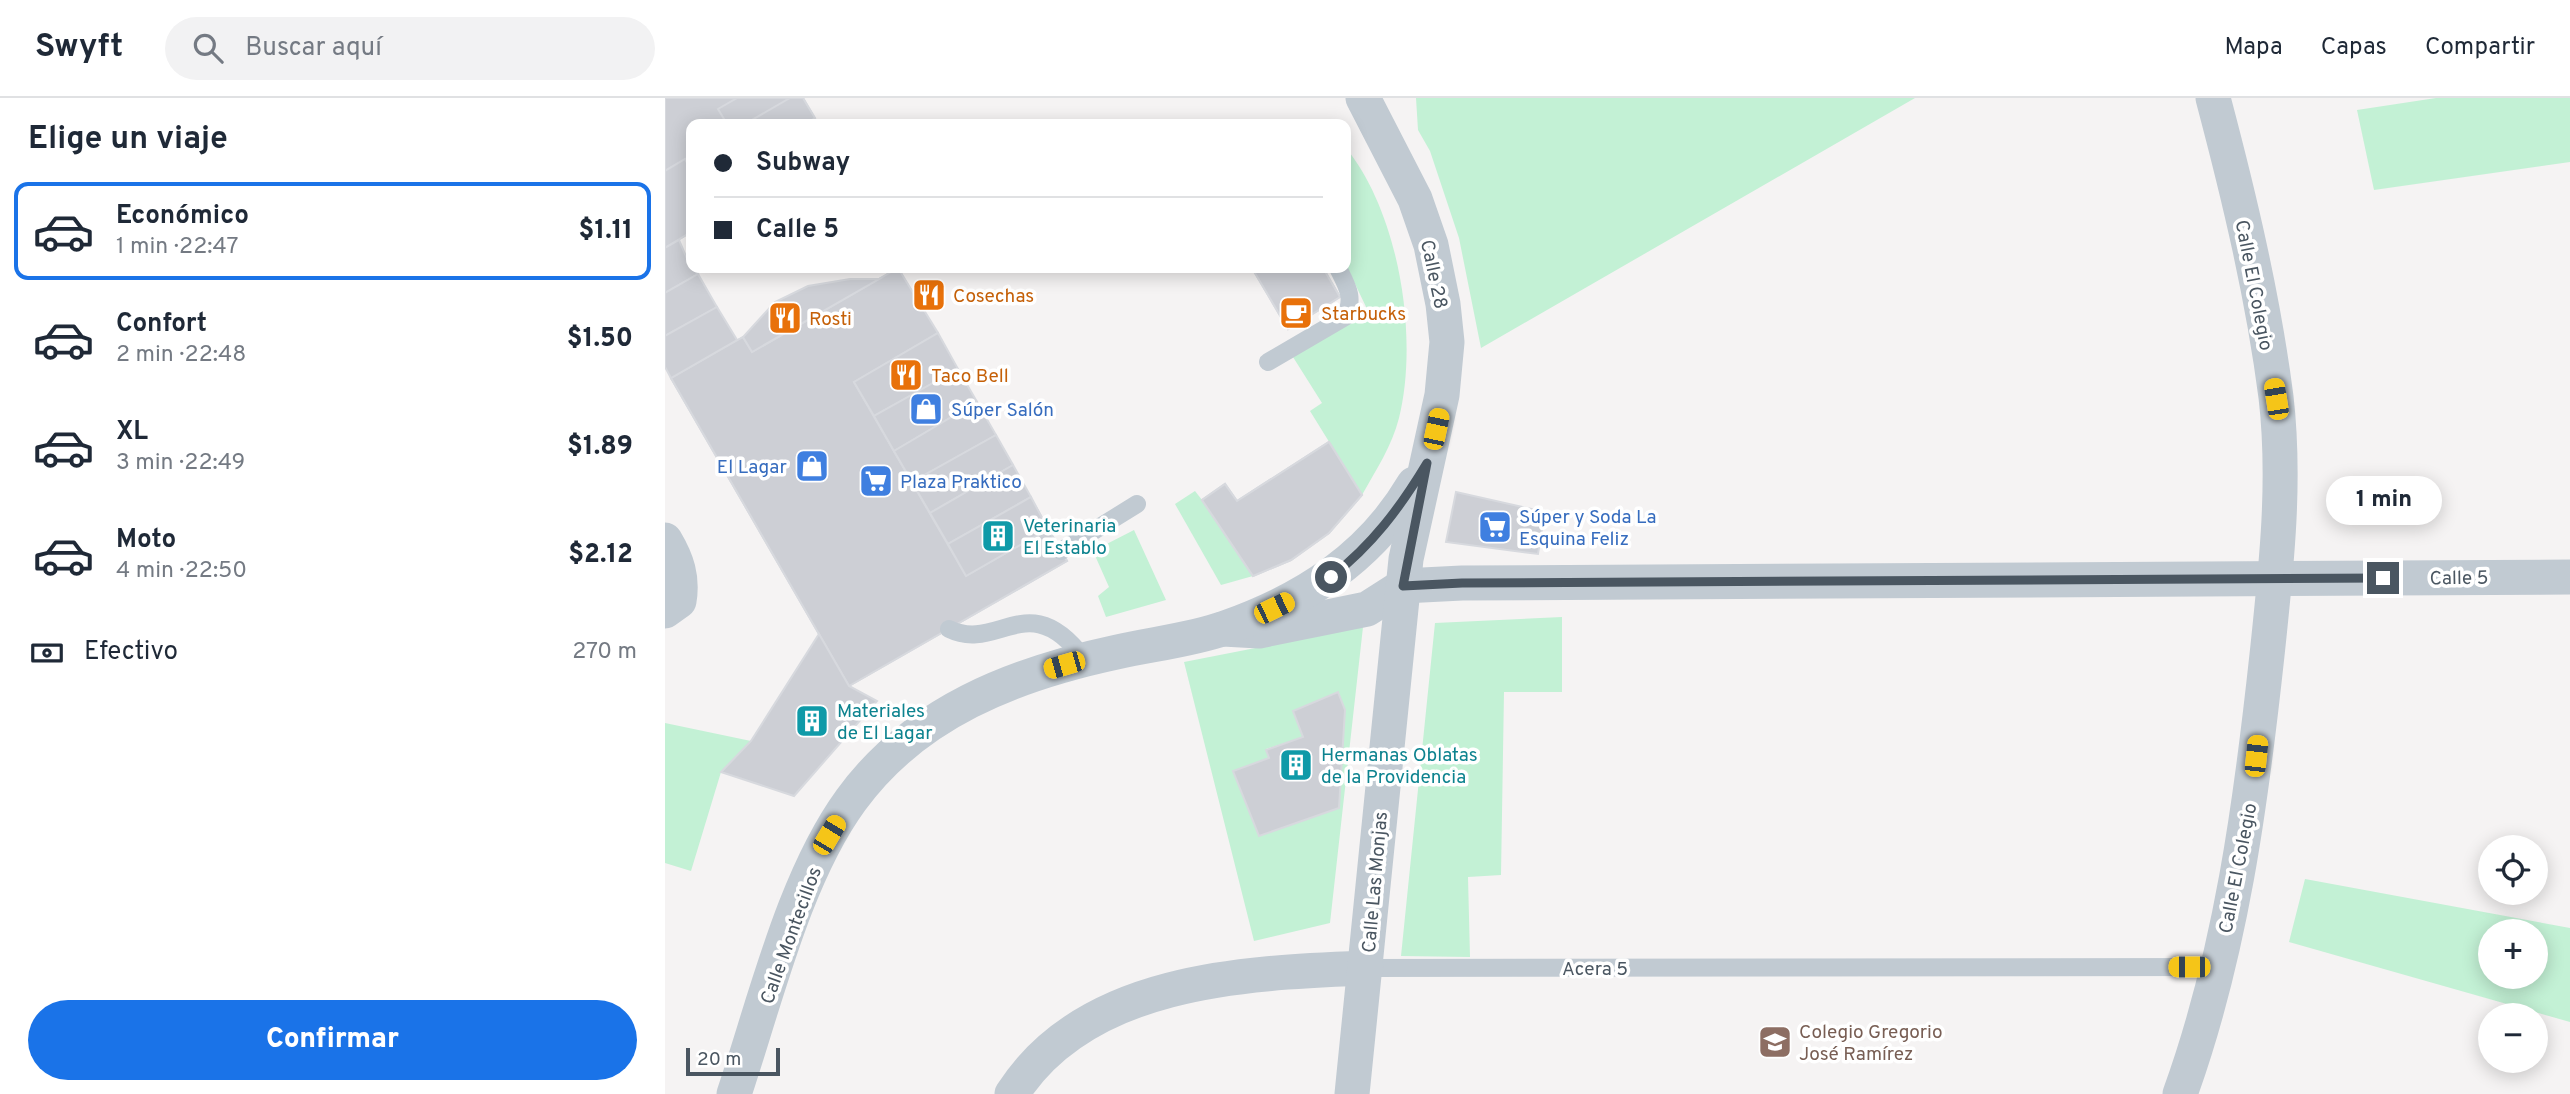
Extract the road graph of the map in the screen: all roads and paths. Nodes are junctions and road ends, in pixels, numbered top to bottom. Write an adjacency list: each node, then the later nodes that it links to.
1 (1363, 98): 4 (street, Calle 28)
2 (1391, 98): 4 (street)
3 (2213, 98): 12 (street, Calle El Colegio)
4 (1392, 150): 7 (street, Calle 28)
5 (1340, 273): 6 (lane)
6 (1268, 362)
7 (1427, 463): 13 (street, Calle Las Monjas); 18 (street, Calle Montecillos)
8 (1137, 504): 10 (lane)
9 (665, 540): 14 (street)
10 (1061, 551)
11 (2570, 577): 12 (street, Calle 5)
12 (2275, 579): 13 (street, Calle 5); 20 (street, Calle El Colegio)
13 (1403, 586): 15 (street, Calle 5); 16 (street, Calle Las Monjas)
14 (672, 606)
15 (1367, 609): 16 (street); 18 (street, Calle 5)
16 (1399, 625): 21 (street, Calle Las Monjas)
17 (949, 629): 19 (lane)
18 (1223, 629): 19 (street, Calle Montecillos)
19 (1084, 659): 22 (street, Calle Montecillos)
20 (2216, 967): 21 (lane, Acera 5); 25 (street, Calle El Colegio)
21 (1366, 968): 23 (street, Acera 5); 24 (street, Calle Las Monjas)
22 (734, 1094)
23 (1012, 1094)
24 (1352, 1094)
25 (2179, 1094)

